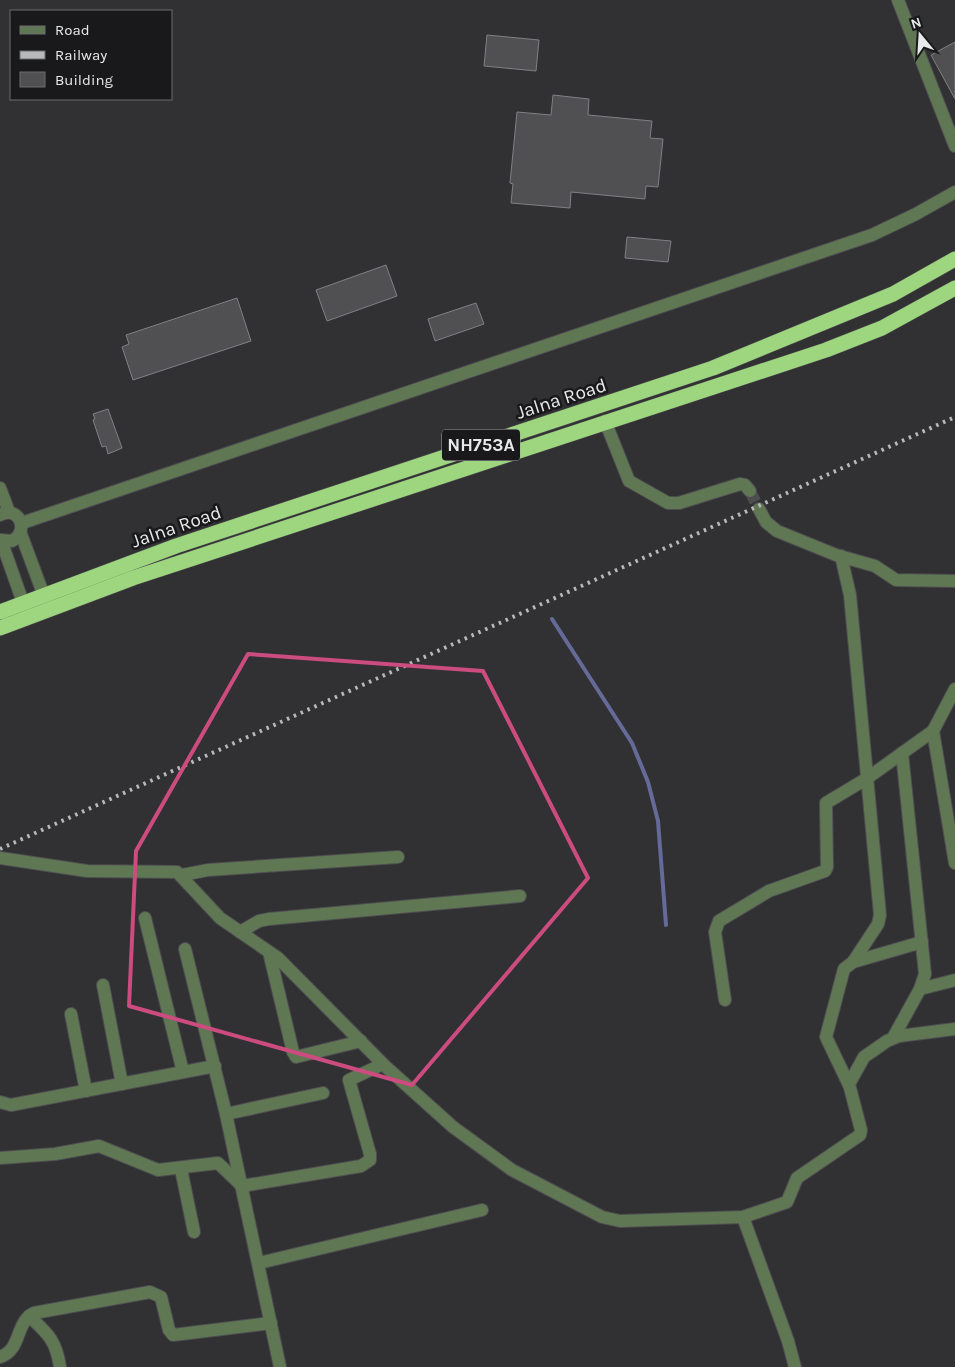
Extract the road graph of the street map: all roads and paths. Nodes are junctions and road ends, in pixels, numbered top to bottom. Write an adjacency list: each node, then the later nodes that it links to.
1 (898, 0): 2 (street)
2 (955, 146)
3 (955, 192): 11 (street)
4 (955, 259): 15 (highway, Jalna Road / NH753A)
5 (955, 288): 6 (highway, Jalna Road / NH753A)
6 (605, 421): 8 (street); 15 (highway, Jalna Road / NH753A)
7 (0, 488): 10 (street)
8 (750, 491)
9 (759, 509): 13 (street)
10 (4, 514): 11 (street)
11 (21, 528): 12 (street); 15 (street)
12 (0, 540): 16 (street)
13 (841, 556): 14 (street); 22 (street)
14 (955, 581)
15 (47, 602): 16 (highway, Jalna Road / NH753A)
16 (25, 610): 17 (highway, Jalna Road / NH753A); 18 (highway, Jalna Road / NH753A)
17 (0, 612)
18 (0, 628)
19 (955, 690): 20 (street)
20 (933, 730): 21 (street); 25 (street)
21 (902, 753): 22 (street); 30 (street)
22 (866, 779): 33 (street); 37 (street)
23 (398, 857): 26 (street)
24 (0, 858): 26 (street)
25 (955, 863)
26 (182, 875): 29 (street)
27 (520, 896): 29 (street)
28 (145, 918): 44 (street)
29 (240, 932): 32 (street)
30 (922, 942): 33 (street); 36 (street)
31 (185, 949): 43 (street)
32 (269, 952): 41 (street); 41 (street)
33 (853, 962): 46 (street)
34 (955, 980): 36 (street)
35 (103, 986): 45 (street)
36 (920, 989): 40 (street)
37 (725, 1000)
38 (71, 1014): 47 (street)
39 (955, 1029): 40 (street)
40 (893, 1038): 46 (street)
41 (361, 1041): 42 (street)
42 (383, 1064): 53 (street); 55 (street)
43 (215, 1066): 44 (street); 50 (street)
44 (183, 1072): 45 (street)
45 (122, 1084): 47 (street)
46 (850, 1085): 55 (street)
47 (86, 1091): 49 (street)
48 (323, 1093): 50 (street)
49 (0, 1102)
50 (226, 1114): 53 (street)
51 (0, 1158): 52 (street)
52 (181, 1169): 53 (street); 56 (street)
53 (242, 1186): 57 (street)
54 (482, 1210): 57 (street)
55 (743, 1217): 63 (street)
56 (194, 1232)
57 (259, 1263): 59 (street)
58 (28, 1316): 59 (street); 60 (street); 61 (street)
59 (271, 1323): 62 (street)
60 (0, 1356)
61 (60, 1367)
62 (280, 1367)
63 (795, 1367)

